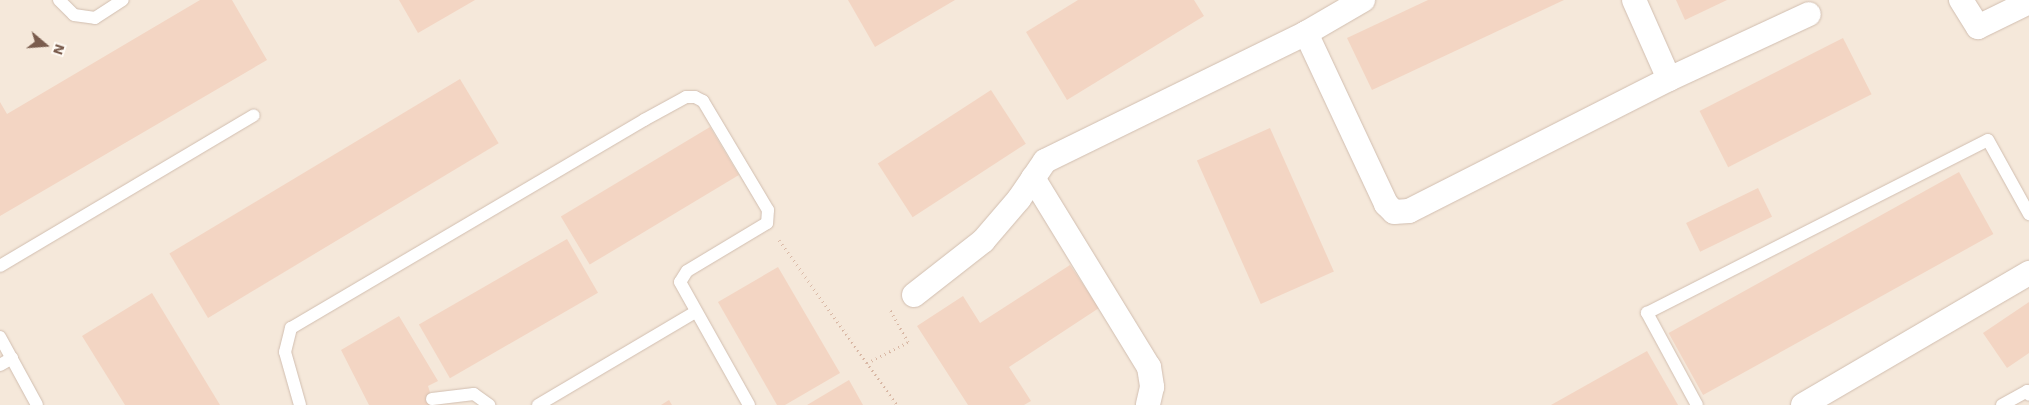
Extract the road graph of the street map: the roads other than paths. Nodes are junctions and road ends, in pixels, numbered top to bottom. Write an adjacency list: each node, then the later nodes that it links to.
1 (59, 0): 2 (lane)
2 (123, 0)
3 (1363, 0): 8 (street)
4 (1634, 0): 9 (street)
5 (1962, 0): 6 (street)
6 (2029, 2)
7 (1808, 14): 9 (street)
8 (1306, 33): 9 (street); 11 (street)
9 (1669, 80)
10 (254, 115): 13 (lane)
11 (1033, 178): 15 (street); 27 (street)
12 (2029, 214): 28 (lane)
13 (0, 266)
14 (2029, 273): 29 (street)
15 (914, 295)
16 (695, 312): 23 (lane); 25 (lane); 26 (lane)
17 (0, 337): 18 (lane)
18 (12, 358): 19 (lane); 22 (lane)
19 (0, 365)
20 (2029, 395): 30 (lane)
21 (432, 399): 24 (lane)
22 (37, 405)
23 (300, 405)
24 (489, 405)
25 (538, 405)
26 (749, 405)
27 (1148, 405)
28 (1697, 405)
29 (1803, 405)
30 (2002, 405)

